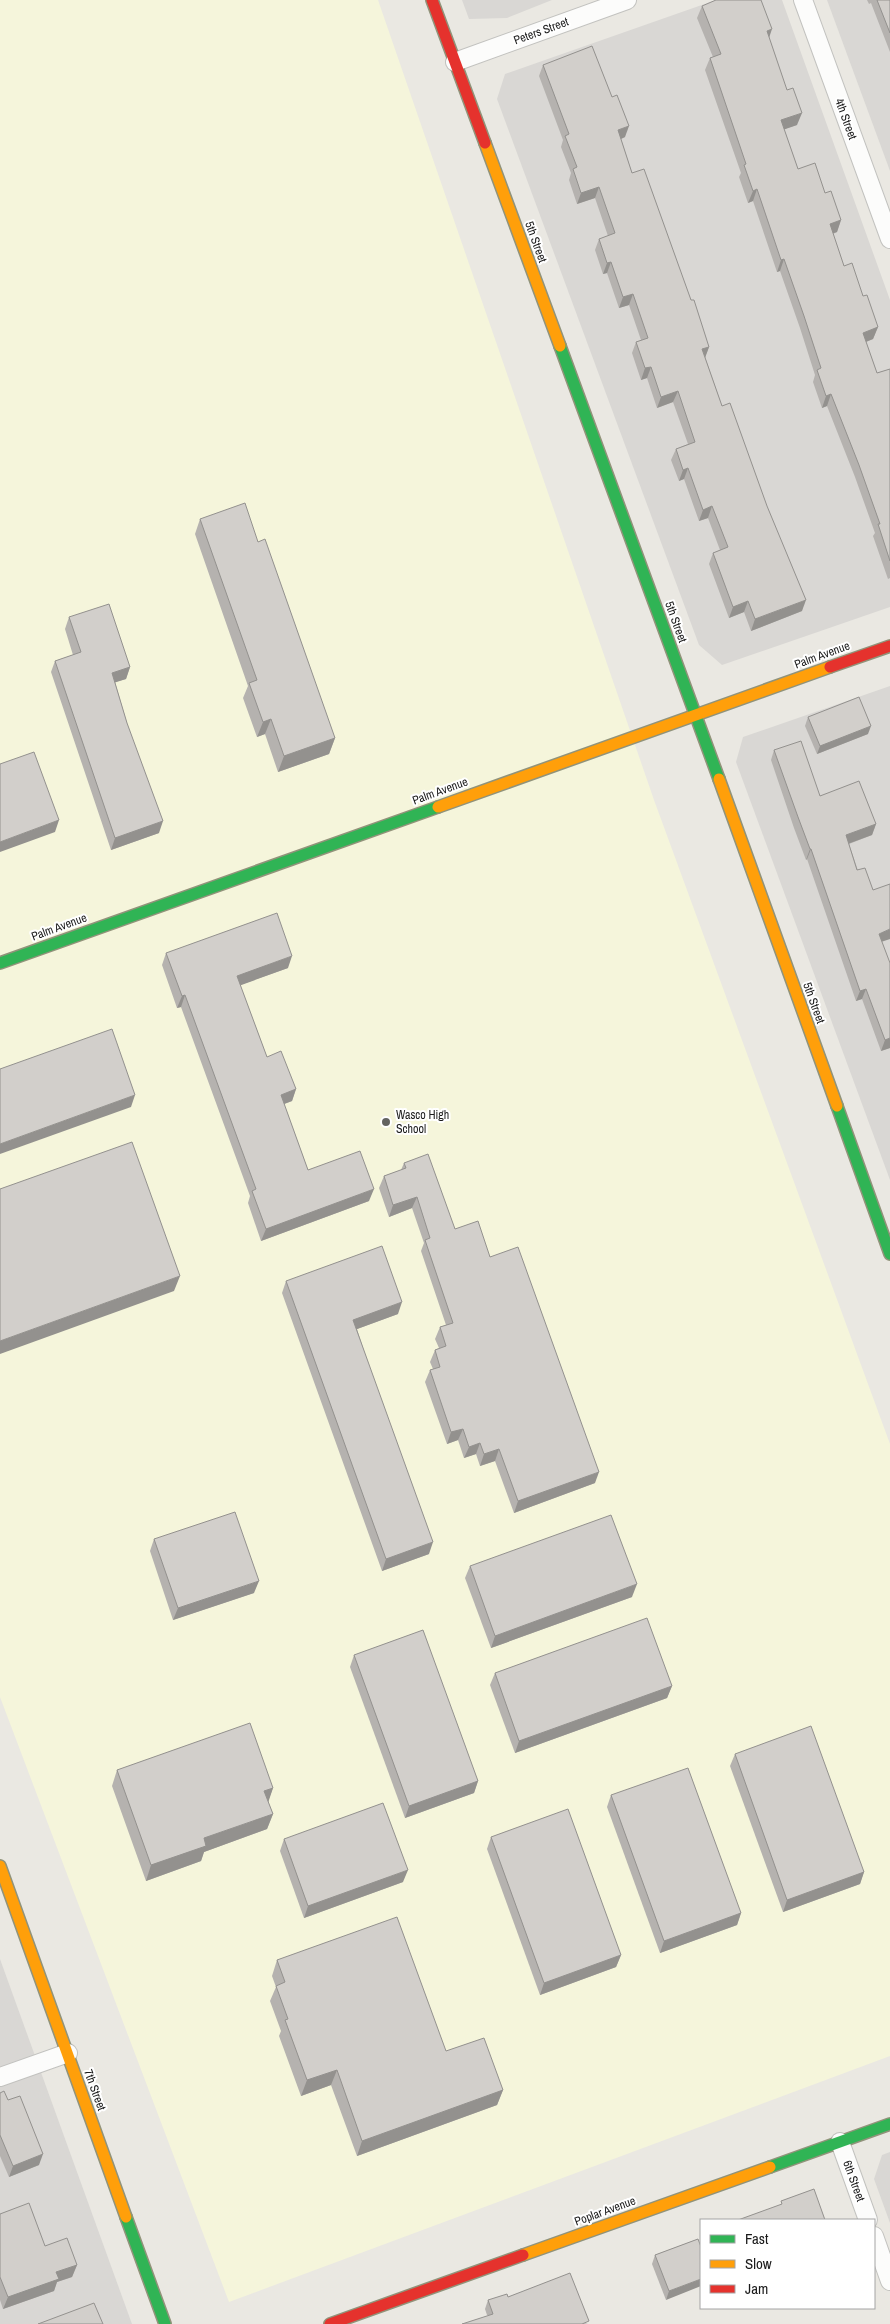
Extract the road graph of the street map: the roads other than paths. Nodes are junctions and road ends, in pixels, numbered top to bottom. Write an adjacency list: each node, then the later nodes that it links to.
1 (432, 0): 4 (street, 5th Street)
2 (627, 0): 4 (street, Peters Street)
3 (802, 0): 5 (street, 4th Street)
4 (455, 62): 7 (street, 5th Street)
5 (890, 239)
6 (890, 646): 7 (street, Palm Avenue)
7 (696, 715): 8 (street, Palm Avenue); 9 (street, 5th Street)
8 (0, 963)
9 (890, 1254)
10 (0, 1866): 11 (street, 7th Street)
11 (68, 2053): 12 (street); 18 (street, 7th Street)
12 (0, 2077)
13 (890, 2124): 14 (street, Poplar Avenue)
14 (840, 2142): 15 (street, 6th Street); 19 (street, Poplar Avenue)
15 (868, 2219)
16 (875, 2239): 17 (street)
17 (890, 2281)
18 (165, 2324)
19 (330, 2324)

